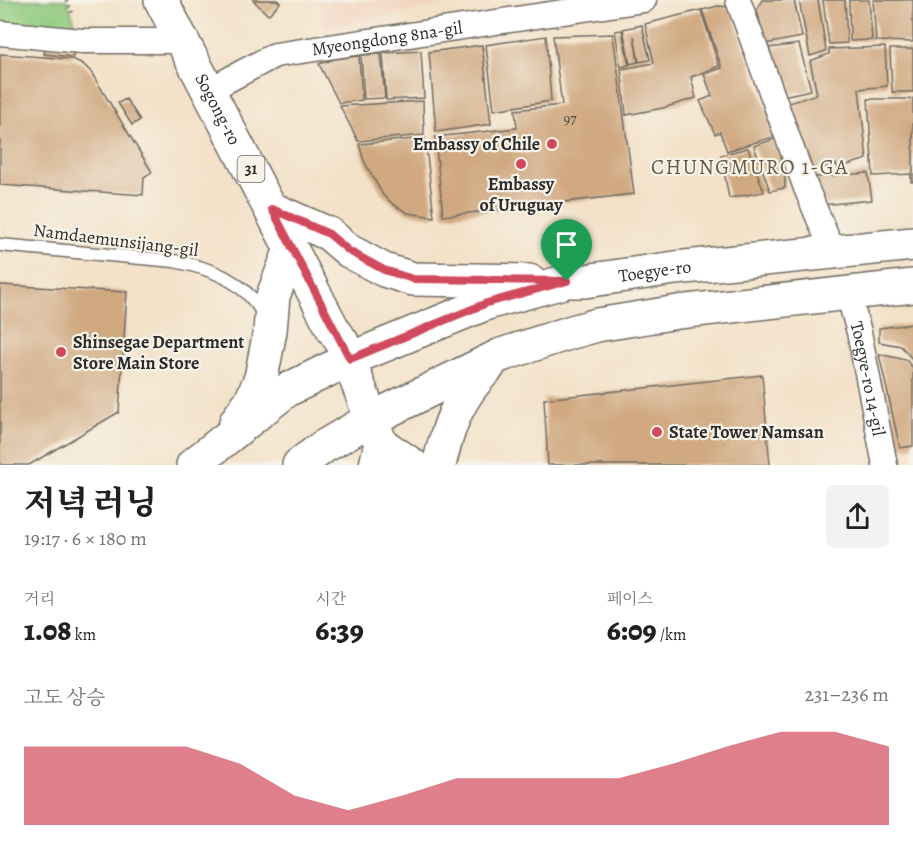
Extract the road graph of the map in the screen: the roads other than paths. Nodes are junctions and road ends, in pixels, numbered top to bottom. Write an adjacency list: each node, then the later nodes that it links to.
1 (161, 0): 5 (main road, Sogong-ro / 31)
2 (644, 0): 6 (street, Myeongdong 8na-gil)
3 (738, 0): 11 (street)
4 (0, 33): 5 (street)
5 (183, 41): 6 (main road, Sogong-ro / 31)
6 (209, 90): 7 (main road, Sogong-ro / 31)
7 (272, 209): 10 (main road, Sogong-ro / 31); 12 (main road)
8 (913, 244): 11 (main road, Toegye-ro)
9 (0, 245): 15 (lane, Namdaemunsijang-gil)
10 (291, 249): 15 (main road); 17 (main road, Sogong-ro / 31)
11 (834, 252): 12 (main road, Toegye-ro)
12 (567, 281): 17 (main road, Toegye-ro)
13 (913, 286): 14 (main road)
14 (848, 293): 16 (main road); 23 (street, Toegye-ro 14-gil)
15 (270, 331): 19 (main road)
16 (501, 355): 18 (main road); 22 (main road)
17 (350, 359): 18 (main road, Sogong-ro / 31); 19 (main road, Toegye-ro)
18 (376, 443): 20 (main road); 21 (main road)
19 (208, 461)
20 (299, 465)
21 (412, 465)
22 (439, 465)
23 (885, 465)

